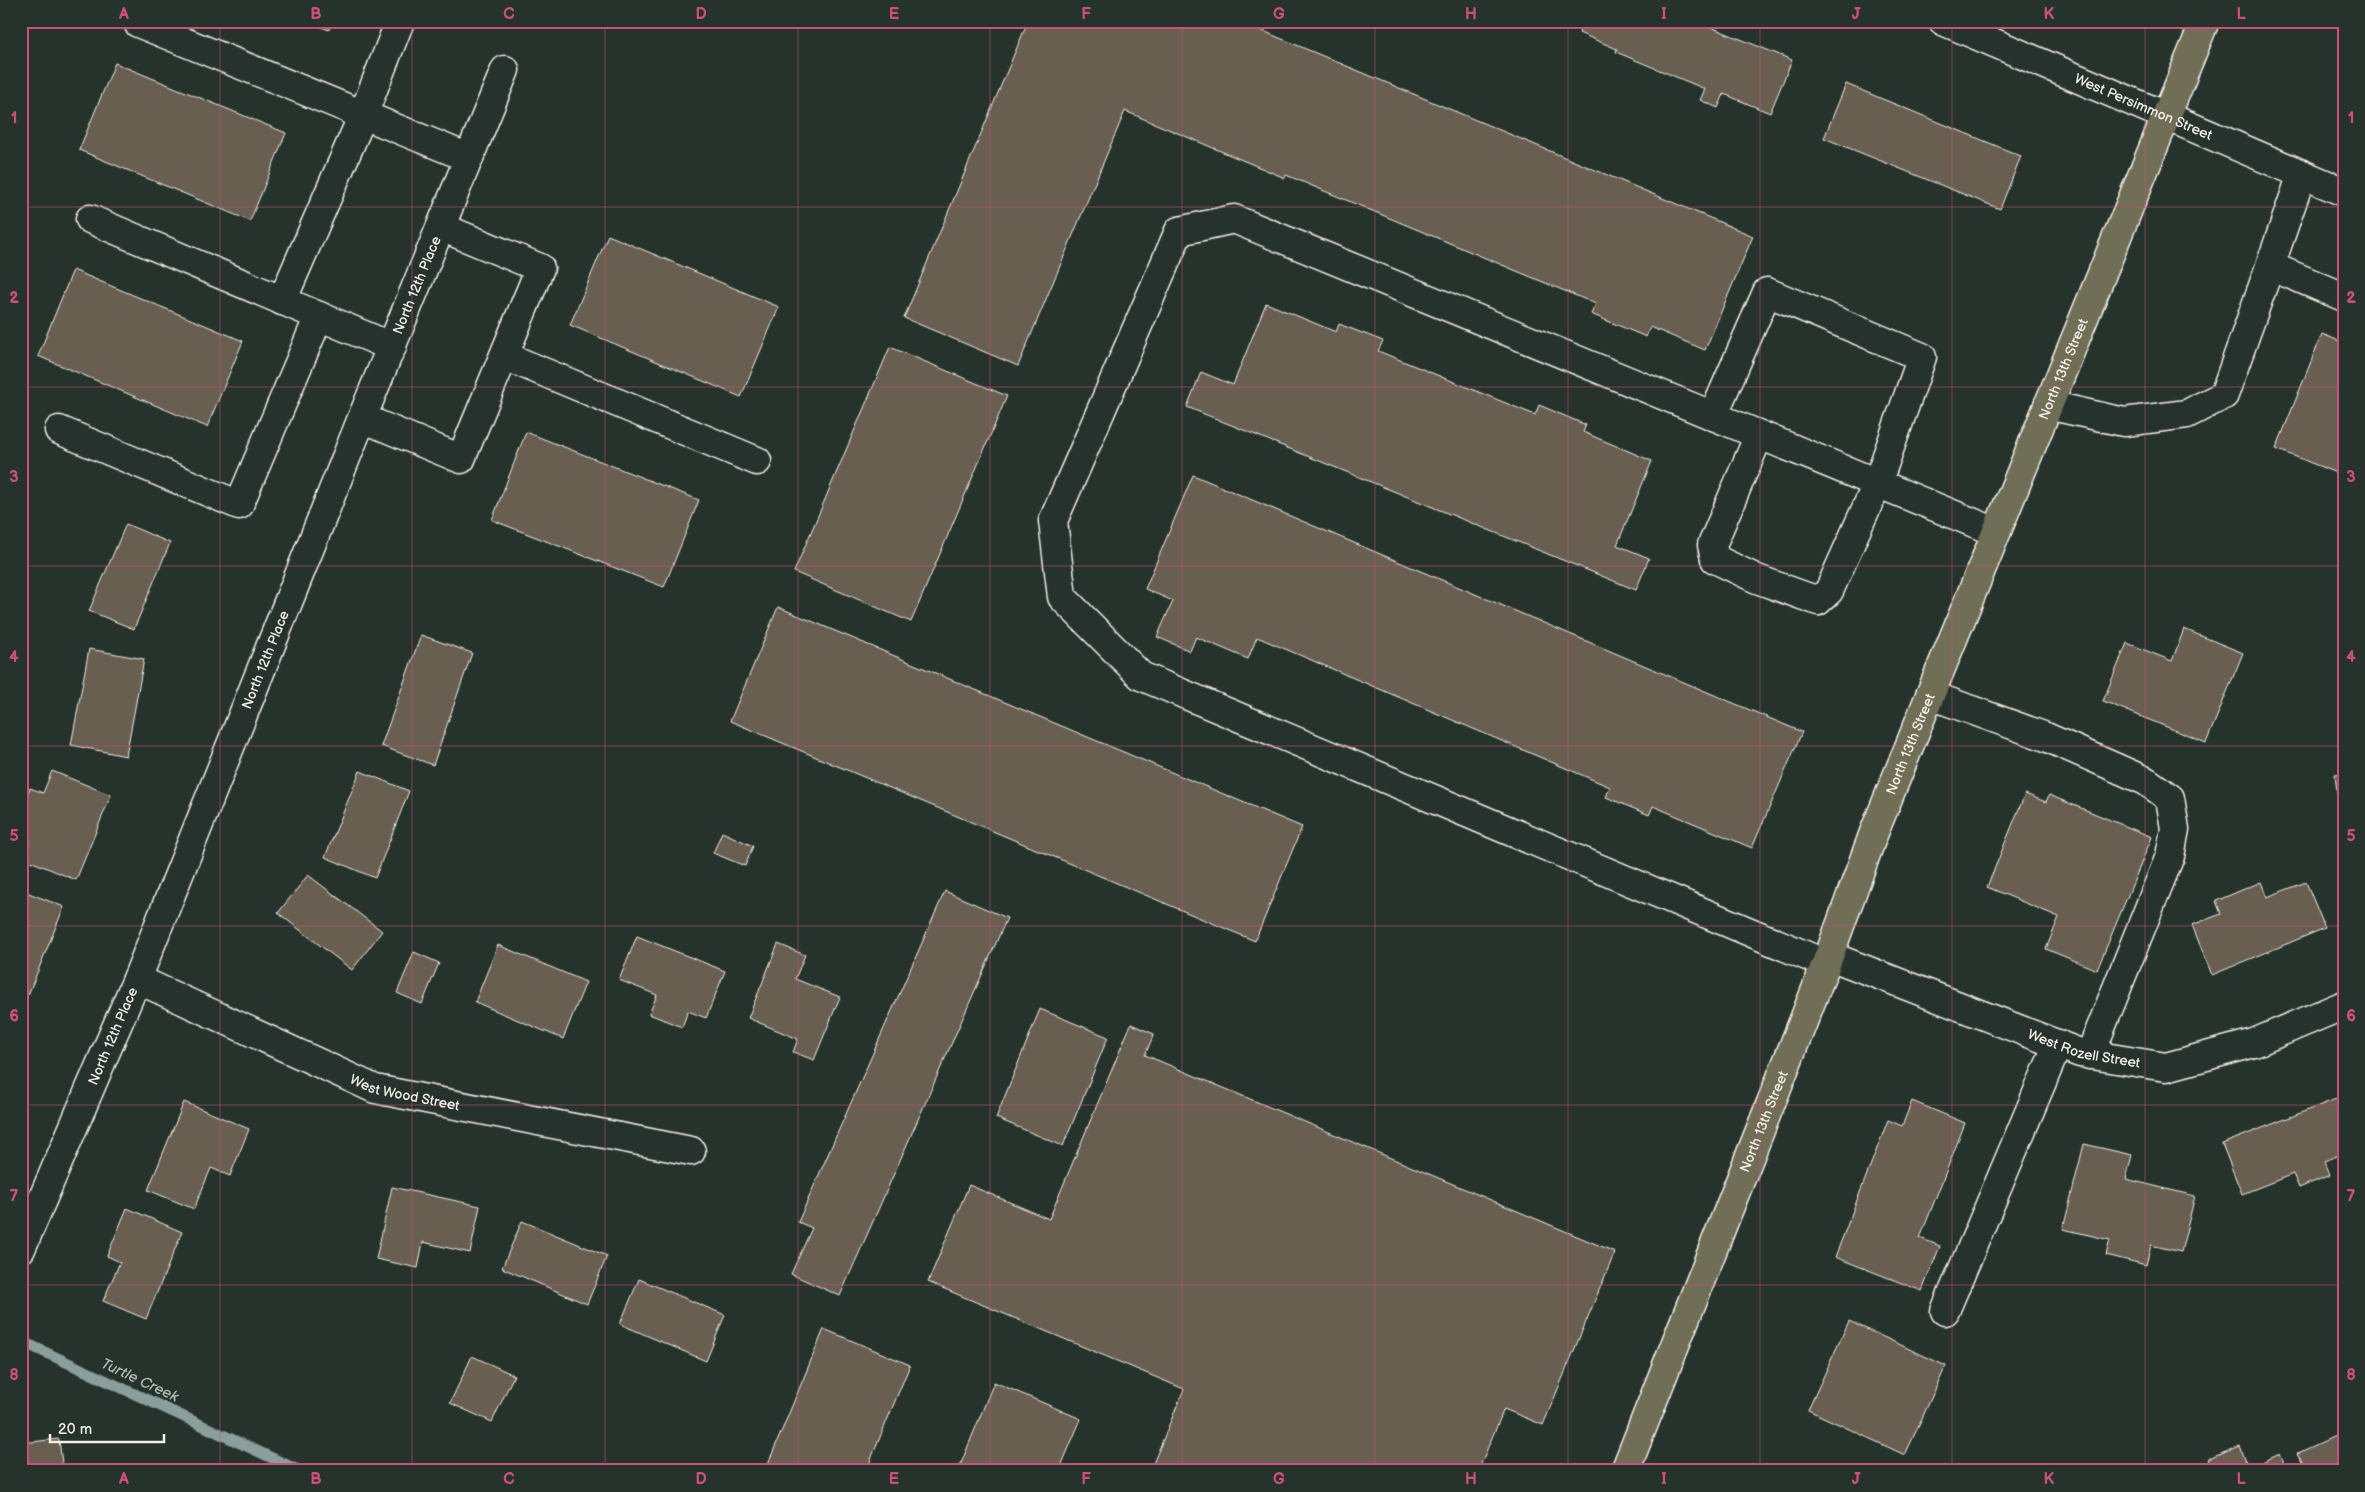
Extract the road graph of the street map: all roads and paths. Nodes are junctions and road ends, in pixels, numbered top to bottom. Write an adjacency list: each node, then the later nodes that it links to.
1 (400, 21): 6 (street)
2 (1942, 21): 7 (street, West Persimmon Street)
3 (2205, 21): 7 (main road, North 13th Street)
4 (138, 23): 6 (street)
5 (505, 70): 8 (street, North 12th Place)
6 (363, 115): 8 (street); 15 (street)
7 (2166, 116): 9 (street, West Persimmon Street); 19 (main road, North 13th Street)
8 (469, 158): 12 (street, North 12th Place)
9 (2302, 174): 10 (street, West Persimmon Street); 13 (street)
10 (2344, 192)
11 (90, 219): 15 (street)
12 (441, 228): 17 (street, North 12th Place); 18 (street)
13 (2270, 266): 14 (street); 19 (street)
14 (2344, 297)
15 (282, 301): 16 (street)
16 (319, 316): 17 (street); 22 (street)
17 (392, 346): 21 (street, North 12th Place)
18 (504, 356): 21 (street); 24 (street)
19 (2048, 405): 26 (main road, North 13th Street)
20 (1713, 416): 23 (street); 25 (street); 28 (street, West Rozell Street)
21 (362, 418): 29 (street, North 12th Place)
22 (59, 430)
23 (1760, 435): 25 (street); 25 (street)
24 (757, 462)
25 (1877, 484): 26 (street)
26 (1996, 532): 27 (main road, North 13th Street)
27 (1930, 695): 28 (main road, North 13th Street); 32 (street)
28 (1828, 960): 31 (street, West Rozell Street); 36 (main road, North 13th Street)
29 (137, 979): 33 (street, West Wood Street); 34 (street, North 12th Place)
30 (2344, 1006): 32 (street, West Rozell Street)
31 (2058, 1044): 32 (street, West Rozell Street); 35 (street)
32 (2090, 1055)
33 (691, 1151)
34 (21, 1249)
35 (1945, 1311)
36 (1625, 1471)

